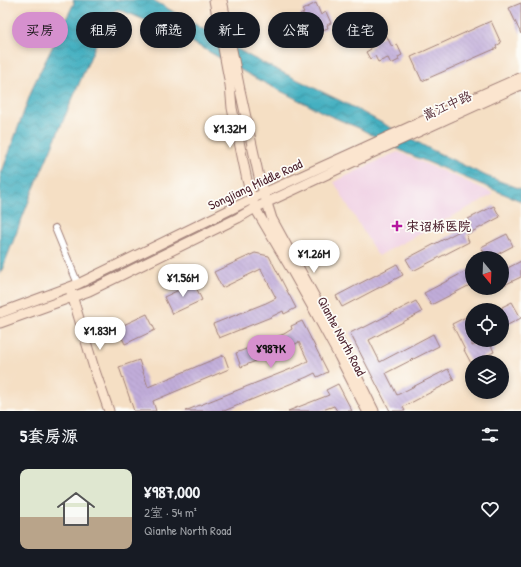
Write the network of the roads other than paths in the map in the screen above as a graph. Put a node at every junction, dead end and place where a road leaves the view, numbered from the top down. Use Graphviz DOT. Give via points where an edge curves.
graph roads {
  1 [pos="214,0"];
  2 [pos="222,0"];
  3 [pos="521,77"];
  4 [pos="521,85"];
  5 [pos="430,122"];
  6 [pos="380,145"];
  7 [pos="264,193"];
  8 [pos="253,199"];
  9 [pos="267,203"];
  10 [pos="255,208"];
  11 [pos="54,228"];
  12 [pos="74,286"];
  13 [pos="73,297"];
  14 [pos="6,314"];
  15 [pos="0,323"];
  16 [pos="109,411"];
  17 [pos="367,411"];
  18 [pos="374,411"];
  1 -- 8 [label="main road, Qianhe North Road" via="232,108"];
  2 -- 7 [label="main road, Qianhe North Road"];
  3 -- 5 [label="main road"];
  4 -- 5 [label="main road, 嵩江中路"];
  5 -- 6 [label="main road, 嵩江中路"];
  6 -- 7 [label="main road, Songjiang Middle Road"];
  6 -- 9 [label="main road, Songjiang Middle Road"];
  7 -- 8 [label="main road, Songjiang Middle Road"];
  7 -- 9 [label="main road, Qianhe North Road"];
  8 -- 10 [label="main road, Qianhe North Road"];
  8 -- 12 [label="main road, Songjiang Middle Road"];
  9 -- 10 [label="main road, Songjiang Middle Road"];
  9 -- 18 [label="main road, Qianhe North Road" via="272,218"];
  10 -- 13 [label="main road, Songjiang Middle Road" via="96,288"];
  10 -- 17 [label="main road, Qianhe North Road" via="328,336"];
  11 -- 12 [label="street"];
  12 -- 13 [label="main road"];
  12 -- 14 [label="main road, Songjiang Middle Road"];
  13 -- 14 [label="main road, Songjiang Middle Road"];
  13 -- 16 [label="main road"];
  14 -- 15 [label="main road, Songjiang Middle Road"];
}
